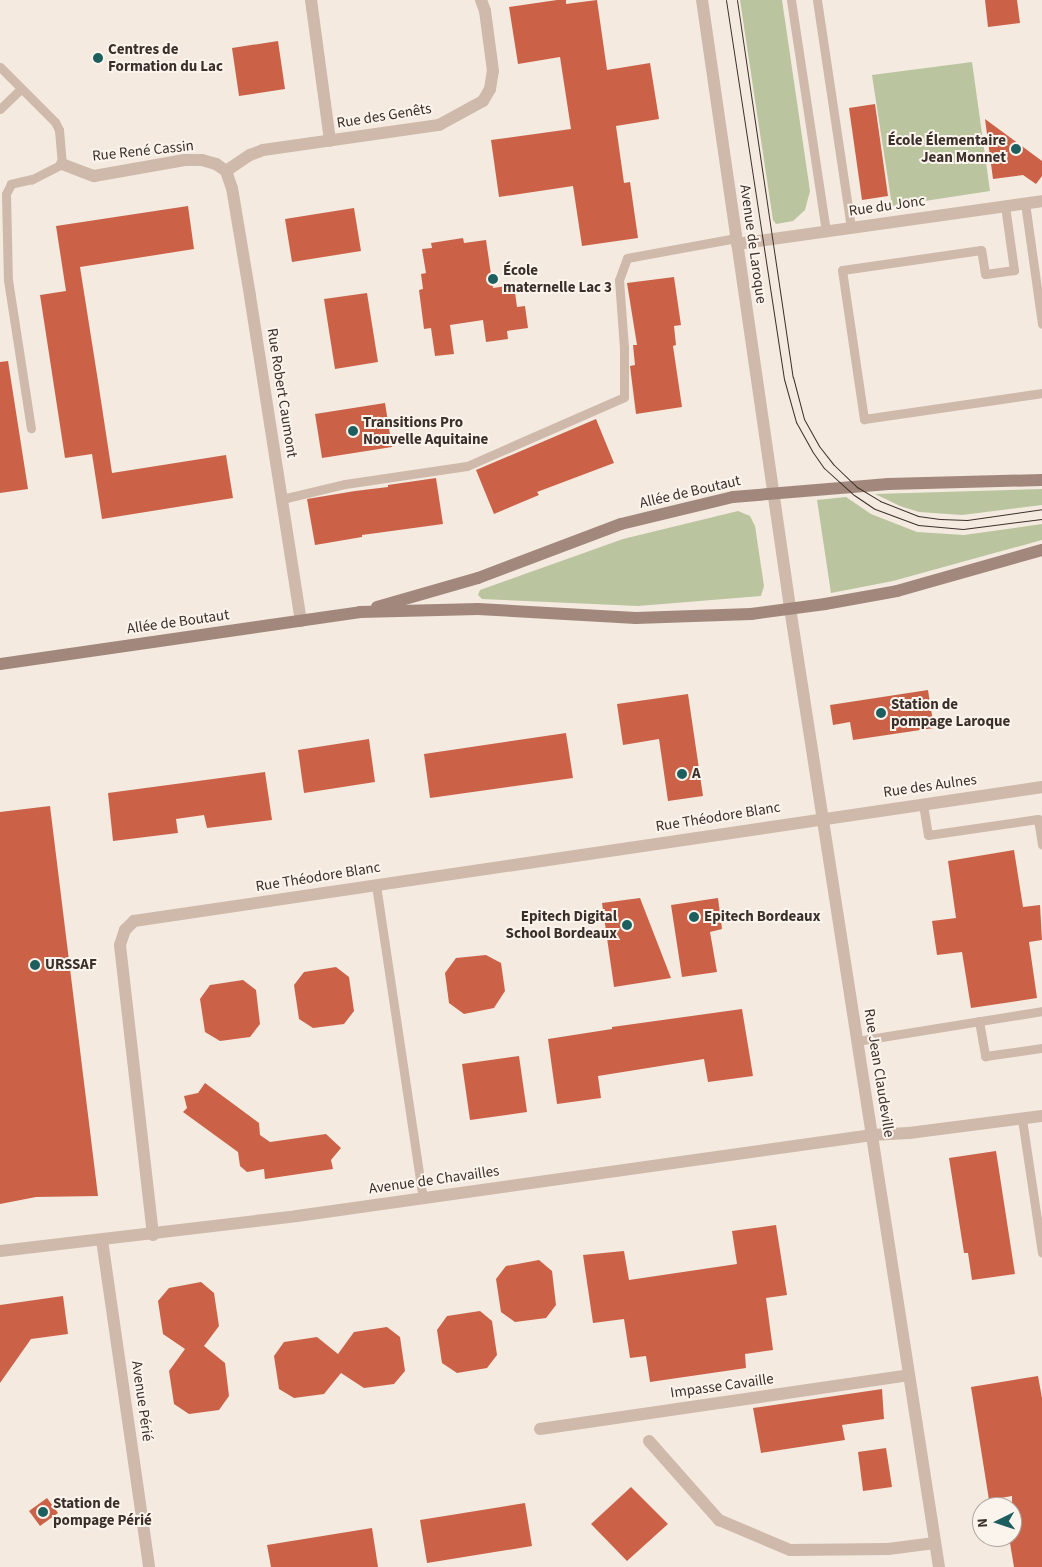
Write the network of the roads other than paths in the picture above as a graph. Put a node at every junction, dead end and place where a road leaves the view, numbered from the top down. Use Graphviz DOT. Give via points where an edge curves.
graph roads {
  1 [pos="312,0"];
  2 [pos="481,0"];
  3 [pos="702,0"];
  4 [pos="791,0"];
  5 [pos="817,0"];
  6 [pos="0,67"];
  7 [pos="21,88"];
  8 [pos="0,110"];
  9 [pos="330,141"];
  10 [pos="62,164"];
  11 [pos="226,171"];
  12 [pos="1042,201"];
  13 [pos="1025,203"];
  14 [pos="1004,206"];
  15 [pos="851,228"];
  16 [pos="826,232"];
  17 [pos="737,241"];
  18 [pos="1042,324"];
  19 [pos="1042,393"];
  20 [pos="31,428"];
  21 [pos="1042,480"];
  22 [pos="773,492"];
  23 [pos="282,499"];
  24 [pos="1042,550"];
  25 [pos="790,608"];
  26 [pos="360,612"];
  27 [pos="301,621"];
  28 [pos="0,664"];
  29 [pos="1042,786"];
  30 [pos="923,804"];
  31 [pos="823,818"];
  32 [pos="1042,845"];
  33 [pos="376,885"];
  34 [pos="1042,1011"];
  35 [pos="979,1021"];
  36 [pos="858,1041"];
  37 [pos="1042,1048"];
  38 [pos="1042,1116"];
  39 [pos="1022,1119"];
  40 [pos="872,1135"];
  41 [pos="423,1198"];
  42 [pos="153,1235"];
  43 [pos="102,1240"];
  44 [pos="0,1251"];
  45 [pos="1042,1253"];
  46 [pos="909,1374"];
  47 [pos="540,1430"];
  48 [pos="649,1441"];
  49 [pos="935,1543"];
  50 [pos="149,1567"];
  51 [pos="939,1567"];
  1 -- 9 [label="street, Rue des Genêts"];
  2 -- 9 [label="street, Rue des Genêts" via="493,71 490,89 483,101 445,123"];
  3 -- 17 [label="street, Avenue de Laroque"];
  4 -- 16 [label="lane"];
  5 -- 15 [label="lane"];
  6 -- 7 [label="lane"];
  7 -- 8 [label="lane"];
  7 -- 10 [label="lane" via="56,122"];
  9 -- 11 [label="street, Rue des Genêts" via="263,150"];
  10 -- 11 [label="street, Rue René Cassin" via="94,176 185,160 209,162"];
  10 -- 20 [label="lane" via="32,179 11,184 6,194 8,280"];
  11 -- 23 [label="street, Rue Robert Caumont" via="232,188"];
  12 -- 13 [label="street, Rue du Jonc"];
  13 -- 14 [label="street, Rue du Jonc"];
  13 -- 18 [label="lane"];
  14 -- 15 [label="street, Rue du Jonc"];
  14 -- 19 [label="lane" via="1014,270 986,274 981,250 842,270 864,419"];
  15 -- 16 [label="street, Rue du Jonc"];
  16 -- 17 [label="street, Rue du Jonc"];
  17 -- 22 [label="street, Avenue de Laroque"];
  17 -- 23 [label="lane" via="627,258 619,280 624,397 467,466 345,484"];
  21 -- 22 [label="main road, Allée de Boutaut" via="888,484"];
  22 -- 25 [label="street, Avenue de Laroque"];
  22 -- 26 [label="main road, Allée de Boutaut" via="733,497 621,524 478,578"];
  23 -- 27 [label="street, Rue Robert Caumont"];
  24 -- 25 [label="main road, Allée de Boutaut" via="897,591"];
  25 -- 26 [label="main road, Allée de Boutaut" via="743,614 636,618 478,609"];
  25 -- 31 [label="street, Rue Jean Claudeville"];
  26 -- 27 [label="main road, Allée de Boutaut"];
  27 -- 28 [label="main road, Allée de Boutaut"];
  29 -- 30 [label="street, Rue des Aulnes"];
  30 -- 31 [label="street, Rue des Aulnes"];
  30 -- 32 [label="lane" via="928,835 1038,819"];
  31 -- 33 [label="street, Rue Théodore Blanc"];
  31 -- 36 [label="street, Rue Jean Claudeville"];
  33 -- 41 [label="lane"];
  33 -- 42 [label="street, Rue Théodore Blanc" via="134,921 124,930 120,945"];
  34 -- 35 [label="lane"];
  35 -- 36 [label="lane"];
  35 -- 37 [label="lane" via="985,1056"];
  36 -- 40 [label="street, Rue Jean Claudeville"];
  38 -- 39 [label="street"];
  39 -- 40 [label="street"];
  39 -- 45 [label="lane"];
  40 -- 41 [label="street, Avenue de Chavailles"];
  40 -- 46 [label="street, Rue Jean Claudeville"];
  41 -- 42 [label="street, Avenue de Chavailles"];
  42 -- 43 [label="street, Avenue de Chavailles"];
  43 -- 44 [label="street, Avenue de Chavailles"];
  43 -- 50 [label="street, Avenue Périé"];
  46 -- 47 [label="street, Impasse Cavaille"];
  46 -- 49 [label="street, Rue Jean Claudeville"];
  48 -- 49 [label="street" via="720,1520 790,1550 888,1549"];
  49 -- 51 [label="street, Rue Jean Claudeville"];
}
